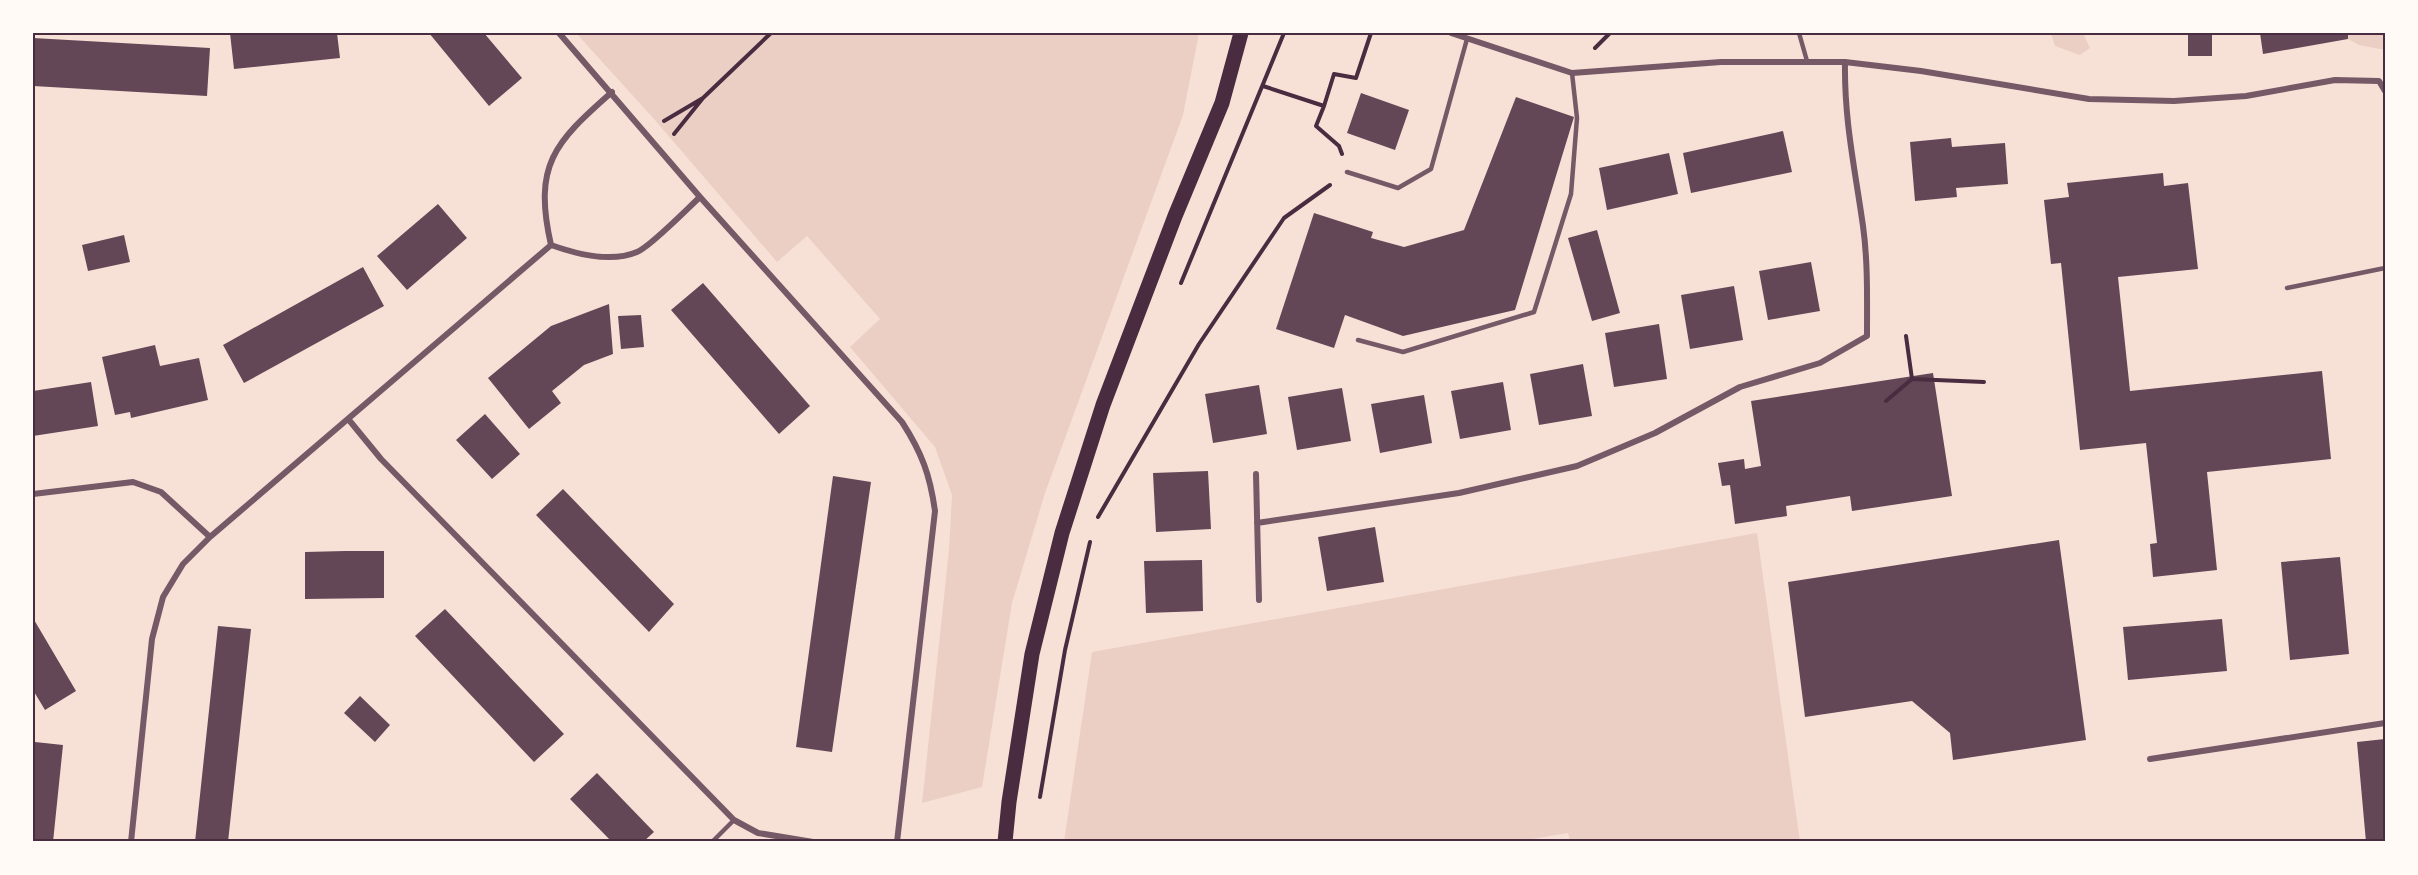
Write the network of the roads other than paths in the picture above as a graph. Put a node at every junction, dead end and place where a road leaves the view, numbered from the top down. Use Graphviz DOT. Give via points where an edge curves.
graph roads {
  1 [pos="559,33"];
  2 [pos="1241,33"];
  3 [pos="1451,33"];
  4 [pos="1799,33"];
  5 [pos="1467,39"];
  6 [pos="1807,61"];
  7 [pos="1845,62"];
  8 [pos="1572,73"];
  9 [pos="2385,91"];
  10 [pos="612,92"];
  11 [pos="1347,172"];
  12 [pos="700,197"];
  13 [pos="551,245"];
  14 [pos="2385,268"];
  15 [pos="2287,288"];
  16 [pos="1358,340"];
  17 [pos="349,420"];
  18 [pos="1256,474"];
  19 [pos="33,494"];
  20 [pos="1257,523"];
  21 [pos="210,537"];
  22 [pos="1259,600"];
  23 [pos="2385,723"];
  24 [pos="2150,759"];
  25 [pos="734,820"];
  26 [pos="131,842"];
  27 [pos="712,842"];
  28 [pos="813,842"];
  29 [pos="897,842"];
  30 [pos="1005,842"];
  1 -- 10 [label="street"];
  2 -- 30 [label="main road" via="1222,103 1103,405 1062,533 1032,654"];
  3 -- 5 [label="street"];
  4 -- 6 [label="lane"];
  5 -- 8 [label="street"];
  5 -- 11 [label="lane" via="1431,169 1398,188"];
  6 -- 7 [label="street"];
  6 -- 8 [label="street" via="1721,62"];
  7 -- 9 [label="street" via="2089,99 2174,101 2246,96 2335,80 2379,81"];
  7 -- 20 [label="street" via="1844,104 1864,239 1867,336 1820,363 1740,387 1655,433 1577,466 1459,493"];
  8 -- 16 [label="lane" via="1577,118 1571,194 1534,312 1403,352"];
  10 -- 12 [label="street"];
  10 -- 13 [label="street" via="555,150 545,178 544,216"];
  12 -- 13 [label="street" via="638,252 598,256 575,254"];
  12 -- 29 [label="street" via="902,422 920,450 931,482 935,511"];
  13 -- 17 [label="street"];
  14 -- 15 [label="lane"];
  17 -- 21 [label="street"];
  17 -- 25 [label="street" via="381,459"];
  18 -- 20 [label="street"];
  19 -- 21 [label="street" via="133,482 161,492"];
  20 -- 22 [label="street"];
  21 -- 26 [label="street" via="183,564 163,597 152,639"];
  23 -- 24 [label="street"];
  25 -- 27 [label="lane"];
  25 -- 28 [label="street" via="758,833"];
}
